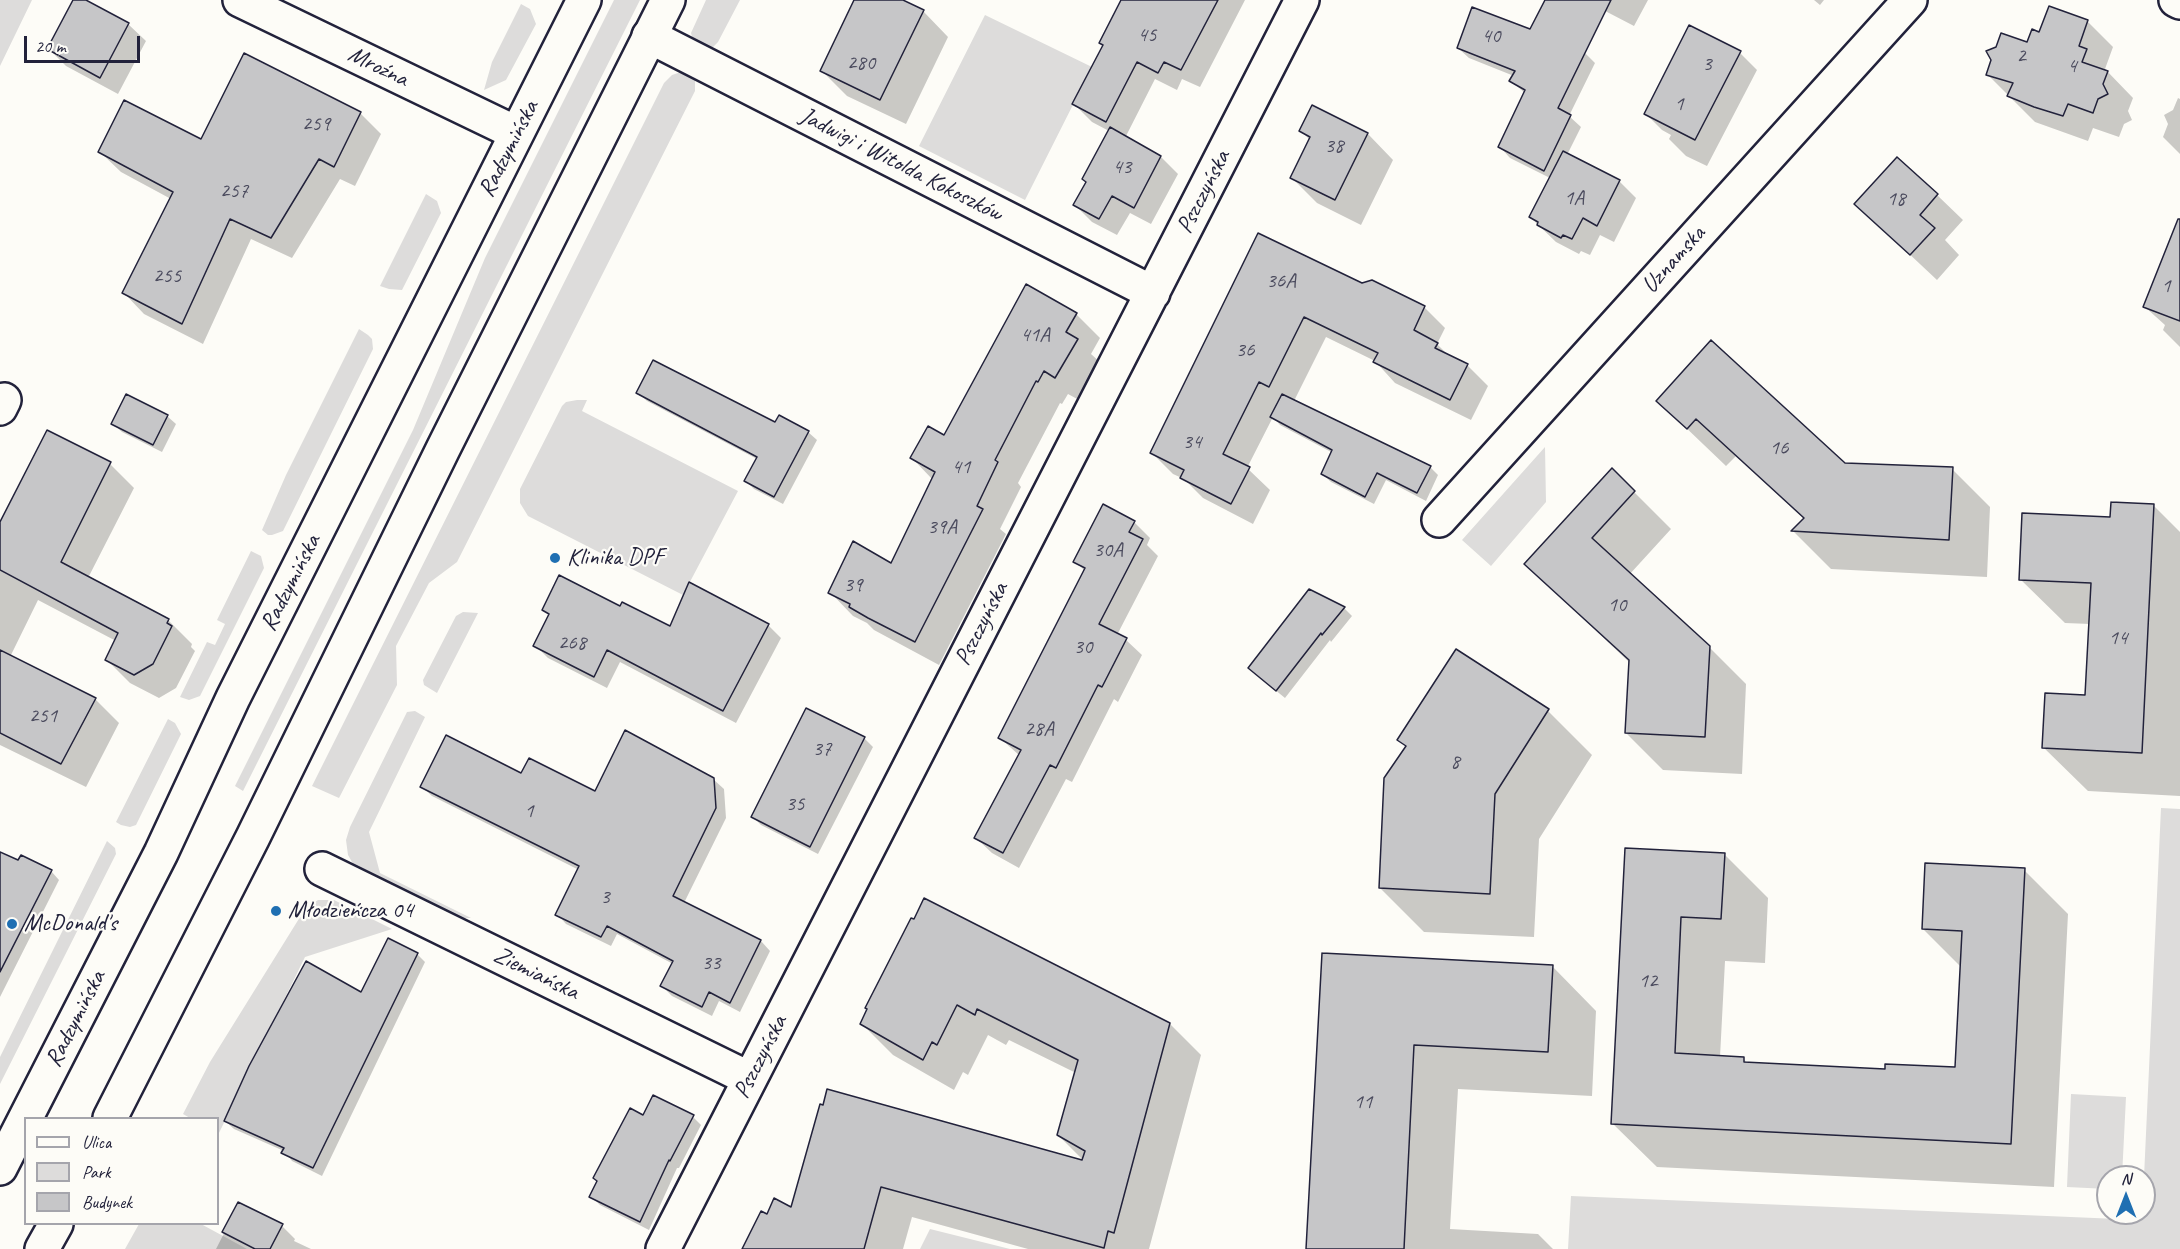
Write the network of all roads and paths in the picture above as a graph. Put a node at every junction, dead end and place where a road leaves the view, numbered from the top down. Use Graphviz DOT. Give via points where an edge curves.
graph roads {
  1 [pos="240,0"];
  2 [pos="584,0"];
  3 [pos="668,0"];
  4 [pos="1302,0"];
  5 [pos="1910,0"];
  6 [pos="650,36"];
  7 [pos="516,133"];
  8 [pos="1153,293"];
  9 [pos="1439,520"];
  10 [pos="322,869"];
  11 [pos="750,1079"];
  12 [pos="26,1117"];
  13 [pos="111,1117"];
  14 [pos="24,1121"];
  15 [pos="0,1168"];
  16 [pos="55,1225"];
  17 [pos="42,1249"];
  18 [pos="663,1249"];
  1 -- 7 [label="street, Mroźna"];
  2 -- 7 [label="street, Radzymińska"];
  3 -- 6 [label="street"];
  4 -- 8 [label="street, Pszczyńska"];
  5 -- 9 [label="street, Uznamska"];
  6 -- 8 [label="street, Jadwigi i Witolda Kokoszków"];
  6 -- 13 [label="street"];
  7 -- 12 [label="street, Radzymińska" via="233,698 156,863"];
  8 -- 11 [label="street, Pszczyńska"];
  10 -- 11 [label="street, Ziemiańska"];
  11 -- 18 [label="street, Pszczyńska"];
  14 -- 15 [label="street, Radzymińska"];
  16 -- 17 [label="street"];
}
